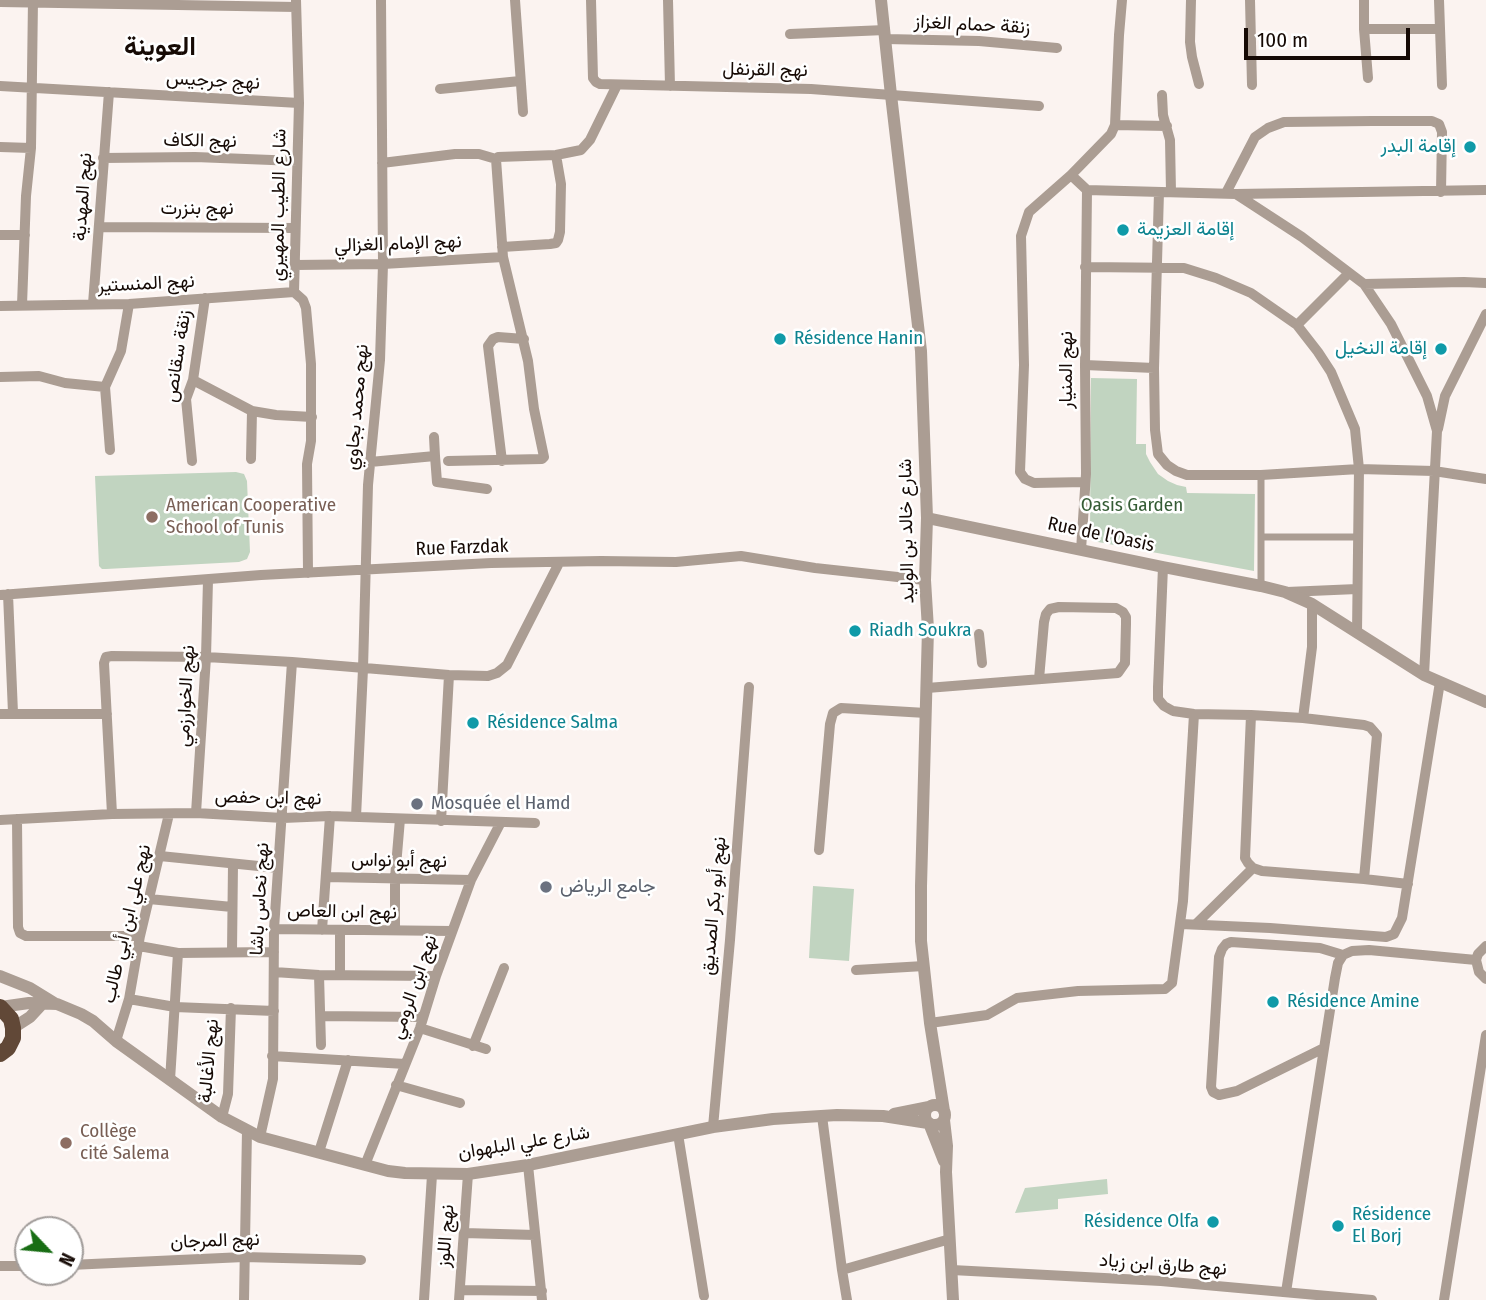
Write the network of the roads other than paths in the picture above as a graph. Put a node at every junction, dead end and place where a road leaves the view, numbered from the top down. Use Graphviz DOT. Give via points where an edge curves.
graph roads {
  1 [pos="381,0"];
  2 [pos="515,0"];
  3 [pos="591,0"];
  4 [pos="668,0"];
  5 [pos="881,0"];
  6 [pos="1122,0"];
  7 [pos="1191,0"];
  8 [pos="1250,0"];
  9 [pos="1364,0"];
  10 [pos="1439,0"];
  11 [pos="33,1"];
  12 [pos="0,2"];
  13 [pos="296,3"];
  14 [pos="1364,29"];
  15 [pos="1440,29"];
  16 [pos="790,34"];
  17 [pos="886,34"];
  18 [pos="1056,48"];
  19 [pos="1368,78"];
  20 [pos="520,81"];
  21 [pos="617,85"];
  22 [pos="1199,85"];
  23 [pos="1252,85"];
  24 [pos="1442,85"];
  25 [pos="0,86"];
  26 [pos="670,86"];
  27 [pos="33,88"];
  28 [pos="440,89"];
  29 [pos="109,92"];
  30 [pos="891,94"];
  31 [pos="1162,95"];
  32 [pos="299,103"];
  33 [pos="1039,106"];
  34 [pos="523,112"];
  35 [pos="1115,125"];
  36 [pos="1167,125"];
  37 [pos="0,147"];
  38 [pos="31,148"];
  39 [pos="555,155"];
  40 [pos="103,158"];
  41 [pos="496,159"];
  42 [pos="297,161"];
  43 [pos="382,163"];
  44 [pos="1071,175"];
  45 [pos="1087,190"];
  46 [pos="1486,190"];
  47 [pos="1159,192"];
  48 [pos="1171,192"];
  49 [pos="1441,192"];
  50 [pos="1231,194"];
  51 [pos="99,227"];
  52 [pos="295,228"];
  53 [pos="0,235"];
  54 [pos="24,235"];
  55 [pos="502,252"];
  56 [pos="383,264"];
  57 [pos="295,265"];
  58 [pos="1156,266"];
  59 [pos="1085,267"];
  60 [pos="1349,273"];
  61 [pos="1486,283"];
  62 [pos="1364,284"];
  63 [pos="294,292"];
  64 [pos="205,298"];
  65 [pos="93,304"];
  66 [pos="129,304"];
  67 [pos="22,305"];
  68 [pos="0,306"];
  69 [pos="1485,316"];
  70 [pos="1297,325"];
  71 [pos="523,339"];
  72 [pos="1085,365"];
  73 [pos="1154,368"];
  74 [pos="0,377"];
  75 [pos="193,380"];
  76 [pos="105,387"];
  77 [pos="252,411"];
  78 [pos="312,417"];
  79 [pos="1437,431"];
  80 [pos="434,437"];
  81 [pos="110,450"];
  82 [pos="435,456"];
  83 [pos="251,459"];
  84 [pos="192,461"];
  85 [pos="448,461"];
  86 [pos="502,461"];
  87 [pos="370,462"];
  88 [pos="1359,469"];
  89 [pos="1434,471"];
  90 [pos="1261,475"];
  91 [pos="1486,479"];
  92 [pos="1085,482"];
  93 [pos="487,489"];
  94 [pos="927,518"];
  95 [pos="1261,537"];
  96 [pos="1357,537"];
  97 [pos="1080,550"];
  98 [pos="559,563"];
  99 [pos="1163,567"];
  100 [pos="366,570"];
  101 [pos="308,573"];
  102 [pos="208,580"];
  103 [pos="925,580"];
  104 [pos="1261,586"];
  105 [pos="1357,589"];
  106 [pos="1285,592"];
  107 [pos="4,594"];
  108 [pos="1312,604"];
  109 [pos="1357,633"];
  110 [pos="979,634"];
  111 [pos="206,657"];
  112 [pos="292,662"];
  113 [pos="982,663"];
  114 [pos="363,669"];
  115 [pos="449,675"];
  116 [pos="1424,676"];
  117 [pos="1040,679"];
  118 [pos="1440,682"];
  119 [pos="749,687"];
  120 [pos="926,688"];
  121 [pos="1486,702"];
  122 [pos="13,713"];
  123 [pos="926,713"];
  124 [pos="0,714"];
  125 [pos="107,714"];
  126 [pos="1194,714"];
  127 [pos="1251,715"];
  128 [pos="1303,718"];
  129 [pos="196,813"];
  130 [pos="112,814"];
  131 [pos="169,814"];
  132 [pos="330,816"];
  133 [pos="356,817"];
  134 [pos="283,818"];
  135 [pos="17,819"];
  136 [pos="400,819"];
  137 [pos="0,820"];
  138 [pos="441,821"];
  139 [pos="501,822"];
  140 [pos="535,823"];
  141 [pos="819,850"];
  142 [pos="160,856"];
  143 [pos="233,864"];
  144 [pos="1253,868"];
  145 [pos="278,869"];
  146 [pos="326,877"];
  147 [pos="395,878"];
  148 [pos="1364,879"];
  149 [pos="471,880"];
  150 [pos="1408,884"];
  151 [pos="149,900"];
  152 [pos="232,907"];
  153 [pos="1181,924"];
  154 [pos="1196,924"];
  155 [pos="274,929"];
  156 [pos="322,930"];
  157 [pos="341,930"];
  158 [pos="395,930"];
  159 [pos="452,931"];
  160 [pos="140,941"];
  161 [pos="1486,946"];
  162 [pos="232,951"];
  163 [pos="274,952"];
  164 [pos="178,953"];
  165 [pos="1343,955"];
  166 [pos="1476,960"];
  167 [pos="924,966"];
  168 [pos="504,968"];
  169 [pos="856,970"];
  170 [pos="274,972"];
  171 [pos="319,975"];
  172 [pos="340,975"];
  173 [pos="0,976"];
  174 [pos="436,976"];
  175 [pos="1486,979"];
  176 [pos="129,999"];
  177 [pos="43,1003"];
  178 [pos="57,1004"];
  179 [pos="0,1007"];
  180 [pos="175,1007"];
  181 [pos="231,1008"];
  182 [pos="274,1011"];
  183 [pos="321,1016"];
  184 [pos="423,1017"];
  185 [pos="930,1023"];
  186 [pos="13,1028"];
  187 [pos="420,1028"];
  188 [pos="1486,1035"];
  189 [pos="116,1041"];
  190 [pos="321,1045"];
  191 [pos="473,1046"];
  192 [pos="1324,1048"];
  193 [pos="486,1049"];
  194 [pos="0,1054"];
  195 [pos="272,1056"];
  196 [pos="348,1060"];
  197 [pos="935,1062"];
  198 [pos="405,1065"];
  199 [pos="170,1080"];
  200 [pos="396,1085"];
  201 [pos="460,1103"];
  202 [pos="930,1107"];
  203 [pos="944,1115"];
  204 [pos="822,1116"];
  205 [pos="883,1116"];
  206 [pos="222,1117"];
  207 [pos="929,1123"];
  208 [pos="713,1127"];
  209 [pos="247,1130"];
  210 [pos="678,1134"];
  211 [pos="260,1136"];
  212 [pos="319,1152"];
  213 [pos="365,1165"];
  214 [pos="528,1165"];
  215 [pos="946,1172"];
  216 [pos="468,1174"];
  217 [pos="432,1175"];
  218 [pos="464,1233"];
  219 [pos="536,1235"];
  220 [pos="950,1239"];
  221 [pos="244,1257"];
  222 [pos="361,1260"];
  223 [pos="84,1264"];
  224 [pos="842,1270"];
  225 [pos="952,1270"];
  226 [pos="1286,1292"];
  227 [pos="459,1295"];
  228 [pos="542,1296"];
  229 [pos="704,1296"];
  230 [pos="244,1300"];
  231 [pos="424,1300"];
  232 [pos="847,1300"];
  233 [pos="953,1300"];
  234 [pos="1372,1300"];
  235 [pos="1444,1300"];
  1 -- 43 [label="street, نهج محمد بجاوي"];
  2 -- 20 [label="street"];
  3 -- 21 [label="street" via="593,78 600,84"];
  4 -- 26 [label="street"];
  5 -- 17 [label="street, شارع خالد بن الوليد"];
  6 -- 35 [label="street"];
  7 -- 22 [label="street" via="1190,42"];
  8 -- 23 [label="street"];
  9 -- 14 [label="street"];
  10 -- 15 [label="street"];
  11 -- 12 [label="street"];
  11 -- 13 [label="street"];
  11 -- 27 [label="street"];
  13 -- 32 [label="street, شارع الطيب المهيري"];
  14 -- 15 [label="street"];
  14 -- 19 [label="street"];
  15 -- 24 [label="street"];
  16 -- 17 [label="street, زنقة حمام الغزاز"];
  17 -- 18 [label="street, زنقة حمام الغزاز"];
  17 -- 30 [label="street, شارع خالد بن الوليد"];
  20 -- 28 [label="street"];
  20 -- 34 [label="street"];
  21 -- 26 [label="street, نهج القرنفل"];
  21 -- 39 [label="street" via="586,145"];
  25 -- 27 [label="street, نهج جرجيس"];
  26 -- 30 [label="street, نهج القرنفل"];
  27 -- 29 [label="street, نهج جرجيس"];
  27 -- 38 [label="street"];
  29 -- 32 [label="street, نهج جرجيس"];
  29 -- 40 [label="street, نهج المهدية"];
  30 -- 33 [label="street, نهج القرنفل"];
  30 -- 94 [label="street, شارع خالد بن الوليد" via="921,351"];
  31 -- 36 [label="street"];
  32 -- 42 [label="street, شارع الطيب المهيري"];
  35 -- 36 [label="street"];
  35 -- 44 [label="street"];
  36 -- 48 [label="street"];
  37 -- 38 [label="street"];
  38 -- 54 [label="street"];
  39 -- 41 [label="street"];
  39 -- 55 [label="street, نهج الإمام الغزالي" via="561,184 558,240"];
  40 -- 42 [label="street, نهج الكاف"];
  40 -- 51 [label="street, نهج المهدية"];
  41 -- 43 [label="street" via="455,154"];
  41 -- 55 [label="street"];
  42 -- 52 [label="street, شارع الطيب المهيري"];
  43 -- 56 [label="street, نهج محمد بجاوي"];
  44 -- 45 [label="street"];
  44 -- 92 [label="street" via="1029,212 1021,236 1024,365 1020,472 1034,483"];
  45 -- 47 [label="street"];
  45 -- 59 [label="street, نهج المنيار"];
  46 -- 49 [label="street"];
  47 -- 48 [label="street"];
  47 -- 58 [label="street"];
  48 -- 50 [label="street"];
  49 -- 50 [label="street"];
  49 -- 50 [label="street" via="1439,124 1372,121 1284,122 1268,128 1255,137"];
  50 -- 60 [label="street" via="1303,237"];
  51 -- 52 [label="street, نهج بنزرت"];
  51 -- 65 [label="street, نهج المهدية"];
  52 -- 57 [label="street, شارع الطيب المهيري"];
  53 -- 54 [label="street"];
  54 -- 67 [label="street"];
  55 -- 56 [label="street, نهج الإمام الغزالي"];
  55 -- 71 [label="street"];
  56 -- 57 [label="street, نهج الإمام الغزالي"];
  56 -- 87 [label="street, نهج محمد بجاوي"];
  57 -- 63 [label="street, شارع الطيب المهيري"];
  58 -- 59 [label="street"];
  58 -- 70 [label="street" via="1184,268 1216,278 1251,293"];
  58 -- 73 [label="street"];
  59 -- 72 [label="street, نهج المنيار"];
  60 -- 62 [label="street"];
  60 -- 70 [label="street"];
  61 -- 62 [label="street"];
  62 -- 79 [label="street" via="1411,362"];
  63 -- 64 [label="street, نهج المنستير"];
  63 -- 78 [label="street, شارع الطيب المهيري" via="306,308"];
  64 -- 66 [label="street, نهج المنستير"];
  64 -- 75 [label="street, زنقة سقانص"];
  65 -- 66 [label="street, نهج المنستير"];
  65 -- 67 [label="street, نهج المنستير"];
  66 -- 76 [label="street" via="121,351"];
  67 -- 68 [label="street, نهج المنستير"];
  69 -- 79 [label="street" via="1445,396"];
  70 -- 88 [label="street" via="1336,382 1355,429"];
  71 -- 86 [label="street" via="498,337 488,346"];
  71 -- 86 [label="street" via="544,457"];
  72 -- 73 [label="street"];
  72 -- 92 [label="street, نهج المنيار"];
  73 -- 90 [label="street" via="1155,440 1167,465 1187,475"];
  74 -- 76 [label="street" via="39,376"];
  75 -- 77 [label="street"];
  75 -- 84 [label="street, زنقة سقانص" via="186,399"];
  76 -- 81 [label="street"];
  77 -- 78 [label="street"];
  77 -- 83 [label="street"];
  78 -- 101 [label="street, شارع الطيب المهيري" via="307,464"];
  79 -- 89 [label="street"];
  80 -- 82 [label="street"];
  82 -- 87 [label="street"];
  82 -- 93 [label="street" via="437,482"];
  85 -- 86 [label="street"];
  87 -- 100 [label="street, نهج محمد بجاوي"];
  88 -- 89 [label="street"];
  88 -- 90 [label="street"];
  88 -- 96 [label="street"];
  89 -- 91 [label="street"];
  89 -- 116 [label="street"];
  90 -- 95 [label="street"];
  92 -- 97 [label="street, نهج المنيار"];
  94 -- 97 [label="street, Rue de l'Oasis"];
  94 -- 103 [label="street, شارع خالد بن الوليد"];
  95 -- 96 [label="street"];
  95 -- 104 [label="street"];
  96 -- 105 [label="street"];
  97 -- 99 [label="street, Rue de l'Oasis"];
  98 -- 100 [label="street, Rue Farzdak"];
  98 -- 103 [label="street, Rue Farzdak" via="741,556"];
  98 -- 115 [label="street" via="507,665 488,676"];
  99 -- 104 [label="street, Rue de l'Oasis"];
  99 -- 126 [label="street" via="1158,699 1173,710"];
  100 -- 101 [label="street, Rue Farzdak"];
  100 -- 114 [label="street, نهج محمد بجاوي"];
  101 -- 102 [label="street, Rue Farzdak"];
  102 -- 107 [label="street, Rue Farzdak"];
  102 -- 111 [label="street, نهج الخوارزمي"];
  103 -- 120 [label="street, شارع خالد بن الوليد"];
  104 -- 106 [label="street, Rue de l'Oasis"];
  105 -- 106 [label="street"];
  105 -- 109 [label="street"];
  106 -- 108 [label="street, Rue de l'Oasis"];
  107 -- 122 [label="street"];
  108 -- 109 [label="street, Rue de l'Oasis"];
  108 -- 128 [label="street"];
  109 -- 116 [label="street, Rue de l'Oasis"];
  110 -- 113 [label="street"];
  111 -- 112 [label="street"];
  111 -- 125 [label="street" via="106,657"];
  111 -- 129 [label="street, نهج الخوارزمي"];
  112 -- 114 [label="street"];
  112 -- 134 [label="street, نهج نحاس باشا"];
  114 -- 115 [label="street"];
  114 -- 133 [label="street, نهج محمد بجاوي"];
  115 -- 138 [label="street"];
  116 -- 118 [label="street, Rue de l'Oasis"];
  117 -- 117 [label="street" via="1118,673 1125,663 1123,612 1116,608 1050,609 1044,622"];
  117 -- 120 [label="street"];
  118 -- 121 [label="street, Rue de l'Oasis"];
  118 -- 150 [label="street"];
  119 -- 208 [label="street, نهج أبو بكر الصديق"];
  120 -- 123 [label="street, شارع خالد بن الوليد"];
  122 -- 124 [label="street"];
  122 -- 125 [label="street"];
  123 -- 141 [label="street" via="841,708 833,713"];
  123 -- 167 [label="street, شارع خالد بن الوليد" via="921,886"];
  125 -- 130 [label="street"];
  126 -- 127 [label="street"];
  126 -- 153 [label="street"];
  127 -- 128 [label="street"];
  127 -- 144 [label="street" via="1245,858"];
  128 -- 148 [label="street" via="1370,727 1377,735"];
  129 -- 131 [label="street, نهج ابن حفص"];
  129 -- 134 [label="street, نهج ابن حفص"];
  130 -- 131 [label="street, نهج ابن حفص"];
  130 -- 135 [label="street, نهج ابن حفص"];
  131 -- 142 [label="street, نهج علي ابن أبي طالب"];
  132 -- 133 [label="street, نهج ابن حفص"];
  132 -- 134 [label="street, نهج ابن حفص"];
  132 -- 146 [label="street"];
  133 -- 136 [label="street, نهج ابن حفص"];
  134 -- 145 [label="street, نهج نحاس باشا"];
  135 -- 137 [label="street, نهج ابن حفص"];
  135 -- 160 [label="street" via="20,933"];
  136 -- 138 [label="street, نهج ابن حفص"];
  136 -- 147 [label="street"];
  138 -- 139 [label="street, نهج ابن حفص"];
  139 -- 140 [label="street, نهج ابن حفص"];
  139 -- 149 [label="street, نهج ابن الرومي"];
  142 -- 143 [label="street"];
  142 -- 151 [label="street, نهج علي ابن أبي طالب"];
  143 -- 145 [label="street"];
  143 -- 152 [label="street"];
  144 -- 148 [label="street"];
  144 -- 154 [label="street"];
  145 -- 155 [label="street, نهج نحاس باشا"];
  146 -- 147 [label="street, نهج أبو نواس"];
  146 -- 156 [label="street"];
  147 -- 149 [label="street, نهج أبو نواس"];
  147 -- 158 [label="street"];
  148 -- 150 [label="street"];
  149 -- 159 [label="street, نهج ابن الرومي"];
  150 -- 154 [label="street" via="1399,926 1387,937"];
  151 -- 152 [label="street"];
  151 -- 160 [label="street, نهج علي ابن أبي طالب"];
  152 -- 162 [label="street"];
  153 -- 154 [label="street"];
  153 -- 185 [label="street" via="1172,983 1165,989 1017,998 988,1015"];
  155 -- 156 [label="street, نهج ابن العاص"];
  155 -- 163 [label="street, نهج نحاس باشا"];
  156 -- 157 [label="street, نهج ابن العاص"];
  157 -- 158 [label="street, نهج ابن العاص"];
  157 -- 172 [label="street"];
  158 -- 159 [label="street, نهج ابن العاص"];
  159 -- 174 [label="street, نهج ابن الرومي"];
  160 -- 164 [label="street"];
  160 -- 176 [label="street, نهج علي ابن أبي طالب"];
  161 -- 166 [label="street"];
  162 -- 163 [label="street"];
  162 -- 164 [label="street"];
  163 -- 170 [label="street, نهج نحاس باشا"];
  164 -- 180 [label="street"];
  165 -- 166 [label="street" via="1369,950"];
  165 -- 192 [label="street"];
  165 -- 192 [label="street" via="1320,948 1231,942 1219,957 1213,1092 1237,1091"];
  166 -- 175 [label="street"];
  167 -- 169 [label="street"];
  167 -- 185 [label="street, شارع خالد بن الوليد"];
  168 -- 191 [label="street"];
  170 -- 171 [label="street"];
  170 -- 182 [label="street, نهج نحاس باشا"];
  171 -- 172 [label="street"];
  171 -- 183 [label="street"];
  172 -- 174 [label="street"];
  173 -- 178 [label="street"];
  174 -- 184 [label="street, نهج ابن الرومي"];
  176 -- 180 [label="street"];
  176 -- 189 [label="street, نهج علي ابن أبي طالب"];
  177 -- 178 [label="street, شارع علي البلهوان"];
  177 -- 179 [label="street, شارع علي البلهوان"];
  177 -- 186 [label="street"];
  178 -- 189 [label="street, شارع علي البلهوان" via="93,1021"];
  179 -- 186 [label="highway"];
  180 -- 181 [label="street"];
  180 -- 199 [label="street"];
  181 -- 182 [label="street"];
  181 -- 206 [label="street, نهج الأغالبة" via="228,1094"];
  182 -- 195 [label="street, نهج نحاس باشا"];
  183 -- 184 [label="street"];
  183 -- 190 [label="street"];
  184 -- 187 [label="street, نهج ابن الرومي"];
  185 -- 197 [label="street, شارع خالد بن الوليد"];
  186 -- 194 [label="highway" via="8,1048"];
  187 -- 191 [label="street"];
  187 -- 198 [label="street, نهج ابن الرومي"];
  188 -- 235 [label="street"];
  189 -- 199 [label="street, شارع علي البلهوان"];
  191 -- 193 [label="street"];
  192 -- 226 [label="street"];
  195 -- 196 [label="street"];
  195 -- 211 [label="street, نهج نحاس باشا" via="273,1079"];
  196 -- 198 [label="street"];
  196 -- 212 [label="street"];
  197 -- 202 [label="street, شارع خالد بن الوليد"];
  197 -- 203 [label="street, شارع خالد بن الوليد"];
  198 -- 200 [label="street, نهج ابن الرومي"];
  199 -- 206 [label="street, شارع علي البلهوان"];
  200 -- 201 [label="street"];
  200 -- 213 [label="street, نهج ابن الرومي"];
  202 -- 203 [label="street" via="938,1105"];
  202 -- 205 [label="street"];
  202 -- 207 [label="street" via="925,1116"];
  203 -- 207 [label="street" via="937,1125"];
  203 -- 215 [label="street, شارع خالد بن الوليد"];
  204 -- 205 [label="street, شارع علي البلهوان"];
  204 -- 208 [label="street, شارع علي البلهوان"];
  204 -- 224 [label="street"];
  205 -- 207 [label="street, شارع علي البلهوان"];
  206 -- 209 [label="street, شارع علي البلهوان"];
  207 -- 215 [label="street, شارع خالد بن الوليد"];
  208 -- 210 [label="street, شارع علي البلهوان"];
  209 -- 211 [label="street, شارع علي البلهوان"];
  209 -- 221 [label="street"];
  210 -- 214 [label="street, شارع علي البلهوان"];
  210 -- 229 [label="street"];
  211 -- 212 [label="street, شارع علي البلهوان"];
  212 -- 213 [label="street, شارع علي البلهوان"];
  213 -- 217 [label="street, شارع علي البلهوان"];
  214 -- 216 [label="street, شارع علي البلهوان"];
  214 -- 219 [label="street"];
  215 -- 220 [label="street, شارع خالد بن الوليد"];
  216 -- 217 [label="street, شارع علي البلهوان"];
  216 -- 218 [label="street, نهج اللوز"];
  217 -- 231 [label="street"];
  218 -- 219 [label="street"];
  218 -- 227 [label="street, نهج اللوز"];
  219 -- 228 [label="street"];
  220 -- 224 [label="street"];
  220 -- 225 [label="street, شارع خالد بن الوليد"];
  221 -- 222 [label="street, نهج المرجان"];
  221 -- 223 [label="street, نهج المرجان"];
  221 -- 230 [label="street"];
  224 -- 232 [label="street"];
  225 -- 226 [label="street, نهج طارق ابن زياد"];
  225 -- 233 [label="street, شارع خالد بن الوليد"];
  226 -- 234 [label="street, نهج طارق ابن زياد"];
  227 -- 228 [label="street"];
}
